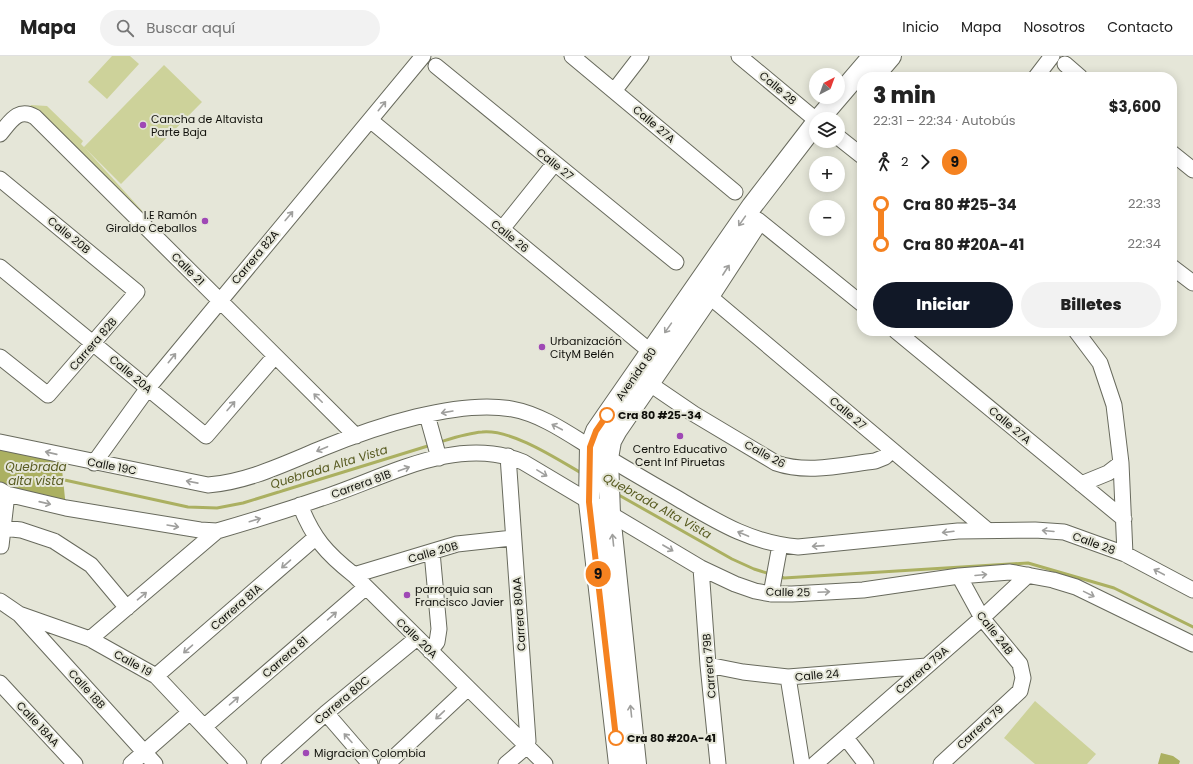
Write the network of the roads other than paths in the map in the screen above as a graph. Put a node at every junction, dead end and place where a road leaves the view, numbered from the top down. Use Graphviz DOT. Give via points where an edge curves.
graph roads {
  1 [pos="423,56"];
  2 [pos="572,56"];
  3 [pos="641,56"];
  4 [pos="740,56"];
  5 [pos="873,56"];
  6 [pos="891,56"];
  7 [pos="1052,56"];
  8 [pos="1065,64"];
  9 [pos="436,66"];
  10 [pos="859,72"];
  11 [pos="877,72"];
  12 [pos="1040,72"];
  13 [pos="1074,72"];
  14 [pos="857,75"];
  15 [pos="614,91"];
  16 [pos="857,96"];
  17 [pos="825,112"];
  18 [pos="843,112"];
  19 [pos="809,114"];
  20 [pos="370,120"];
  21 [pos="809,132"];
  22 [pos="0,134"];
  23 [pos="845,143"];
  24 [pos="812,148"];
  25 [pos="857,152"];
  26 [pos="1177,157"];
  27 [pos="554,164"];
  28 [pos="1193,170"];
  29 [pos="0,179"];
  30 [pos="735,192"];
  31 [pos="758,220"];
  32 [pos="502,229"];
  33 [pos="676,262"];
  34 [pos="0,267"];
  35 [pos="1177,271"];
  36 [pos="1193,283"];
  37 [pos="137,292"];
  38 [pos="709,296"];
  39 [pos="219,300"];
  40 [pos="857,300"];
  41 [pos="902,336"];
  42 [pos="1080,336"];
  43 [pos="94,343"];
  44 [pos="651,352"];
  45 [pos="0,356"];
  46 [pos="275,356"];
  47 [pos="650,384"];
  48 [pos="148,388"];
  49 [pos="424,418"];
  50 [pos="0,430"];
  51 [pos="356,436"];
  52 [pos="0,442"];
  53 [pos="18,445"];
  54 [pos="892,450"];
  55 [pos="435,456"];
  56 [pos="508,456"];
  57 [pos="599,460"];
  58 [pos="94,463"];
  59 [pos="1121,463"];
  60 [pos="1082,484"];
  61 [pos="4,492"];
  62 [pos="589,497"];
  63 [pos="300,505"];
  64 [pos="610,509"];
  65 [pos="1124,519"];
  66 [pos="3,528"];
  67 [pos="986,529"];
  68 [pos="218,531"];
  69 [pos="315,538"];
  70 [pos="513,538"];
  71 [pos="780,545"];
  72 [pos="1,546"];
  73 [pos="432,552"];
  74 [pos="1125,554"];
  75 [pos="701,568"];
  76 [pos="1028,574"];
  77 [pos="354,575"];
  78 [pos="958,576"];
  79 [pos="366,587"];
  80 [pos="773,587"];
  81 [pos="1193,590"];
  82 [pos="127,608"];
  83 [pos="7,610"];
  84 [pos="982,618"];
  85 [pos="417,638"];
  86 [pos="90,639"];
  87 [pos="1193,644"];
  88 [pos="430,651"];
  89 [pos="708,665"];
  90 [pos="927,666"];
  91 [pos="156,676"];
  92 [pos="788,677"];
  93 [pos="0,683"];
  94 [pos="468,688"];
  95 [pos="1020,690"];
  96 [pos="190,712"];
  97 [pos="326,713"];
  98 [pos="204,727"];
  99 [pos="846,738"];
  100 [pos="527,746"];
  101 [pos="144,752"];
  102 [pos="75,764"];
  103 [pos="131,764"];
  104 [pos="155,764"];
  105 [pos="239,764"];
  106 [pos="269,764"];
  107 [pos="370,764"];
  108 [pos="387,764"];
  109 [pos="506,764"];
  110 [pos="545,764"];
  111 [pos="619,764"];
  112 [pos="636,764"];
  113 [pos="718,764"];
  114 [pos="802,764"];
  115 [pos="815,764"];
  116 [pos="866,764"];
  117 [pos="940,764"];
  20 -- 1 [label="street, Carrera 82A, one-way"];
  2 -- 15 [label="street, Calle 27A"];
  3 -- 15 [label="street"];
  4 -- 19 [label="street, Calle 28"];
  5 -- 10 [label="main road"];
  6 -- 11 [label="main road"];
  7 -- 12 [label="street"];
  8 -- 13 [label="street"];
  9 -- 27 [label="street, Calle 27"];
  14 -- 17 [label="main road"];
  15 -- 30 [label="street, Calle 27A"];
  16 -- 18 [label="main road"];
  20 -- 32 [label="street, Calle 26"];
  39 -- 20 [label="street, Carrera 82A, one-way"];
  21 -- 44 [label="main road, Avenida 80, one-way" via="752,206"];
  22 -- 39 [label="street, Calle 21" via="16,115 30,114"];
  23 -- 25 [label="street"];
  24 -- 31 [label="main road, Avenida 80"];
  26 -- 28 [label="street"];
  27 -- 32 [label="street"];
  27 -- 33 [label="street, Calle 27"];
  29 -- 37 [label="street, Calle 20B"];
  38 -- 31 [label="main road, Avenida 80, one-way"];
  31 -- 40 [label="street"];
  32 -- 44 [label="street, Calle 26"];
  34 -- 43 [label="street, Calle 20A"];
  35 -- 36 [label="street"];
  37 -- 43 [label="street, Carrera 82B"];
  38 -- 47 [label="main road, Avenida 80"];
  38 -- 54 [label="street, Calle 27"];
  39 -- 46 [label="street, Calle 21"];
  48 -- 39 [label="street, Carrera 82A, one-way"];
  41 -- 60 [label="street, Calle 27A"];
  42 -- 59 [label="street" via="1100,363 1111,391 1118,425"];
  43 -- 45 [label="street, Carrera 82B" via="48,395"];
  43 -- 48 [label="street, Calle 20A"];
  44 -- 57 [label="main road, Avenida 80" via="596,431"];
  48 -- 46 [label="street, Calle 20A, one-way" via="206,436"];
  51 -- 46 [label="street, Calle 21, one-way"];
  47 -- 54 [label="street, Calle 26" via="694,414 788,467 802,469 875,461 885,457"];
  47 -- 57 [label="main road, Avenida 80"];
  48 -- 58 [label="street, Carrera 82A"];
  49 -- 51 [label="street"];
  49 -- 55 [label="street"];
  57 -- 49 [label="street, one-way" via="564,431 526,412 485,406"];
  50 -- 53 [label="street, Calle 19C"];
  51 -- 58 [label="street, Calle 19C, one-way" via="283,465 230,482 208,485"];
  52 -- 53 [label="street"];
  58 -- 53 [label="street, Calle 19C, one-way"];
  54 -- 67 [label="street, Calle 27"];
  55 -- 56 [label="street, Carrera 81B" via="469,452"];
  63 -- 55 [label="street, Carrera 81B, one-way"];
  56 -- 62 [label="street, Calle 25, one-way"];
  56 -- 70 [label="street, Carrera 80AA"];
  57 -- 62 [label="main road, Avenida 80"];
  57 -- 64 [label="main road, Avenida 80"];
  71 -- 57 [label="street, one-way" via="758,540 724,526"];
  59 -- 60 [label="street" via="1108,473"];
  59 -- 65 [label="street"];
  60 -- 65 [label="street, Calle 27A"];
  61 -- 66 [label="street"];
  61 -- 68 [label="street, one-way" via="66,508"];
  62 -- 64 [label="street, Calle 25"];
  62 -- 111 [label="main road, Avenida 80"];
  68 -- 63 [label="street, Carrera 81B, one-way"];
  63 -- 69 [label="street, Calle 20A"];
  64 -- 75 [label="street, Calle 25, one-way"];
  112 -- 64 [label="main road, Avenida 80, one-way"];
  65 -- 74 [label="street"];
  66 -- 72 [label="street"];
  66 -- 82 [label="street" via="21,530 54,541 91,565"];
  67 -- 71 [label="street, one-way" via="826,545"];
  74 -- 67 [label="street, Calle 28, one-way" via="1064,532"];
  82 -- 68 [label="street, one-way"];
  69 -- 77 [label="street, Calle 20A" via="332,558"];
  69 -- 91 [label="street, Carrera 81A, one-way"];
  70 -- 73 [label="street, Calle 20B" via="457,544"];
  70 -- 100 [label="street, Carrera 80AA"];
  71 -- 80 [label="street"];
  73 -- 77 [label="street, Calle 20B"];
  73 -- 88 [label="street" via="439,629 437,642"];
  81 -- 74 [label="street, Calle 28, one-way"];
  75 -- 80 [label="street, Calle 25" via="735,584"];
  75 -- 89 [label="street, Carrera 79B"];
  78 -- 76 [label="street, Calle 25, one-way" via="1010,572"];
  76 -- 84 [label="street, Carrera 79A"];
  76 -- 87 [label="street, Calle 25, one-way" via="1076,587"];
  77 -- 79 [label="street, Calle 20A"];
  80 -- 78 [label="street, Calle 25, one-way" via="863,590"];
  78 -- 84 [label="street, Calle 24B"];
  79 -- 85 [label="street, Calle 20A"];
  98 -- 79 [label="street, Carrera 81, one-way"];
  82 -- 86 [label="street"];
  83 -- 86 [label="street, Calle 19"];
  83 -- 101 [label="street, Calle 18B"];
  84 -- 90 [label="street, Carrera 79A"];
  84 -- 95 [label="street, Calle 24B" via="1020,664 1023,678"];
  85 -- 88 [label="street, Calle 20A"];
  85 -- 97 [label="street, Carrera 80C"];
  86 -- 91 [label="street, Calle 19"];
  88 -- 94 [label="street, Calle 20A"];
  89 -- 92 [label="street, Calle 24"];
  89 -- 113 [label="street, Carrera 79B"];
  90 -- 92 [label="street, Calle 24"];
  90 -- 99 [label="street, Carrera 79A"];
  91 -- 96 [label="street, Calle 19"];
  92 -- 114 [label="street"];
  93 -- 102 [label="street, Calle 18AA"];
  94 -- 100 [label="street, Calle 20A"];
  94 -- 108 [label="street, one-way"];
  95 -- 117 [label="street, Carrera 79"];
  96 -- 98 [label="street, Calle 19"];
  96 -- 101 [label="street"];
  97 -- 106 [label="street, Carrera 80C"];
  107 -- 97 [label="street, one-way"];
  98 -- 105 [label="street, Calle 19"];
  99 -- 115 [label="street, Carrera 79A"];
  99 -- 116 [label="street"];
  100 -- 109 [label="street"];
  100 -- 110 [label="street, Calle 20A"];
  101 -- 103 [label="street"];
  101 -- 104 [label="street, Calle 18B"];
}
